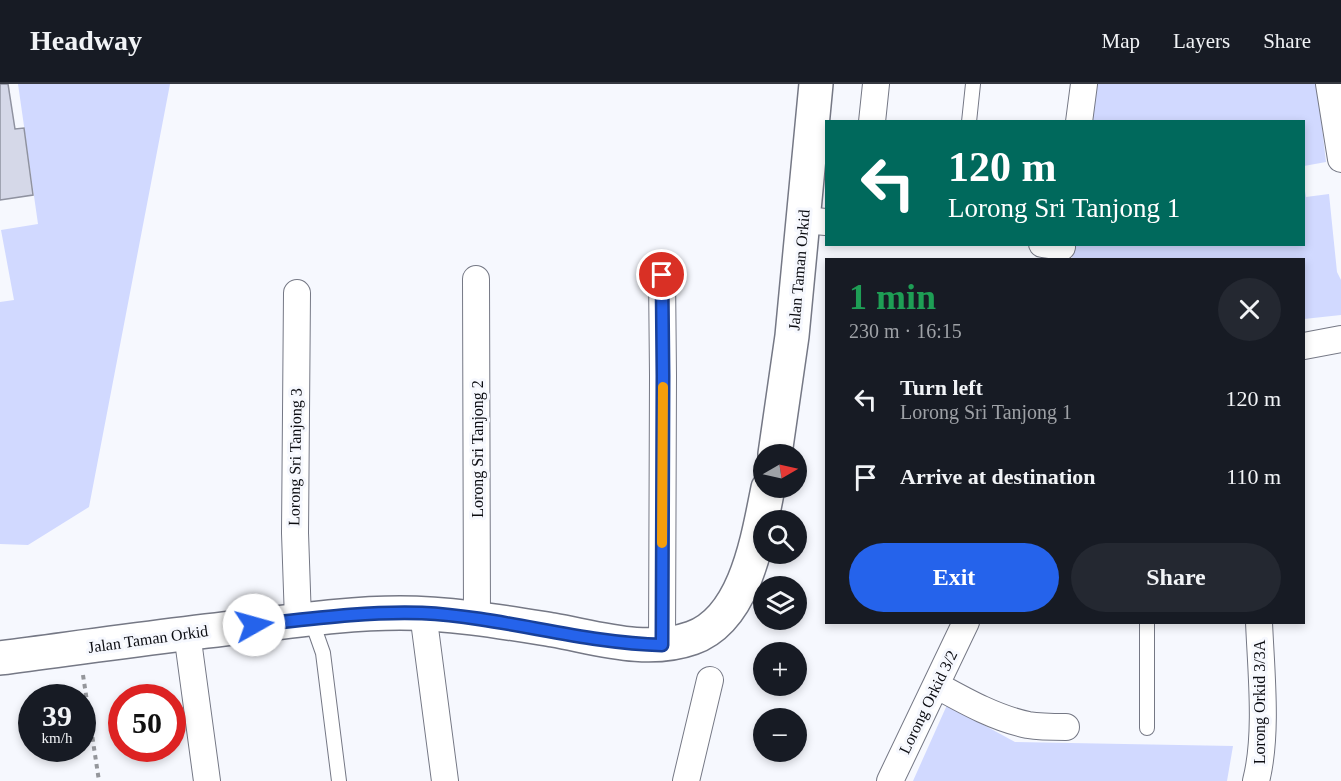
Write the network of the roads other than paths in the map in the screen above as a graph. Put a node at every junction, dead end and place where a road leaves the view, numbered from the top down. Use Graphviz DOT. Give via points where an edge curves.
graph roads {
  1 [pos="816,84"];
  2 [pos="876,84"];
  3 [pos="973,84"];
  4 [pos="1084,84"];
  5 [pos="1329,84"];
  6 [pos="872,120"];
  7 [pos="969,120"];
  8 [pos="1079,120"];
  9 [pos="1341,159"];
  10 [pos="815,221"];
  11 [pos="662,275"];
  12 [pos="476,279"];
  13 [pos="297,293"];
  14 [pos="1341,339"];
  15 [pos="1305,346"];
  16 [pos="776,444"];
  17 [pos="766,498"];
  18 [pos="423,613"];
  19 [pos="477,619"];
  20 [pos="304,620"];
  21 [pos="965,624"];
  22 [pos="1147,624"];
  23 [pos="1259,624"];
  24 [pos="188,633"];
  25 [pos="662,645"];
  26 [pos="0,658"];
  27 [pos="710,681"];
  28 [pos="936,685"];
  29 [pos="1066,727"];
  30 [pos="1147,728"];
  31 [pos="207,781"];
  32 [pos="339,781"];
  33 [pos="445,781"];
  34 [pos="686,781"];
  35 [pos="890,781"];
  36 [pos="1256,781"];
  1 -- 10 [label="main road, Jalan Taman Orkid"];
  2 -- 6 [label="street"];
  3 -- 7 [label="lane"];
  4 -- 8 [label="street"];
  5 -- 9 [label="street"];
  10 -- 16 [label="main road, Jalan Taman Orkid" via="792,336"];
  11 -- 25 [label="street"];
  12 -- 19 [label="street, Lorong Sri Tanjong 2"];
  13 -- 20 [label="street, Lorong Sri Tanjong 3" via="295,533"];
  14 -- 15 [label="street"];
  17 -- 25 [label="main road, Jalan Taman Orkid" via="749,566 733,603 716,623 693,638"];
  18 -- 19 [label="main road, Jalan Taman Orkid"];
  18 -- 20 [label="main road, Jalan Taman Orkid"];
  18 -- 33 [label="street"];
  19 -- 25 [label="main road, Jalan Taman Orkid" via="631,644"];
  20 -- 24 [label="main road, Jalan Taman Orkid"];
  20 -- 32 [label="lane" via="323,653"];
  21 -- 28 [label="street, Lorong Orkid 3/2"];
  22 -- 30 [label="lane"];
  23 -- 36 [label="street, Lorong Orkid 3/3A" via="1261,740"];
  24 -- 26 [label="main road, Jalan Taman Orkid"];
  24 -- 31 [label="street"];
  27 -- 34 [label="street"];
  28 -- 29 [label="street" via="1002,717 1029,725"];
  28 -- 35 [label="street, Lorong Orkid 3/2"];
}
